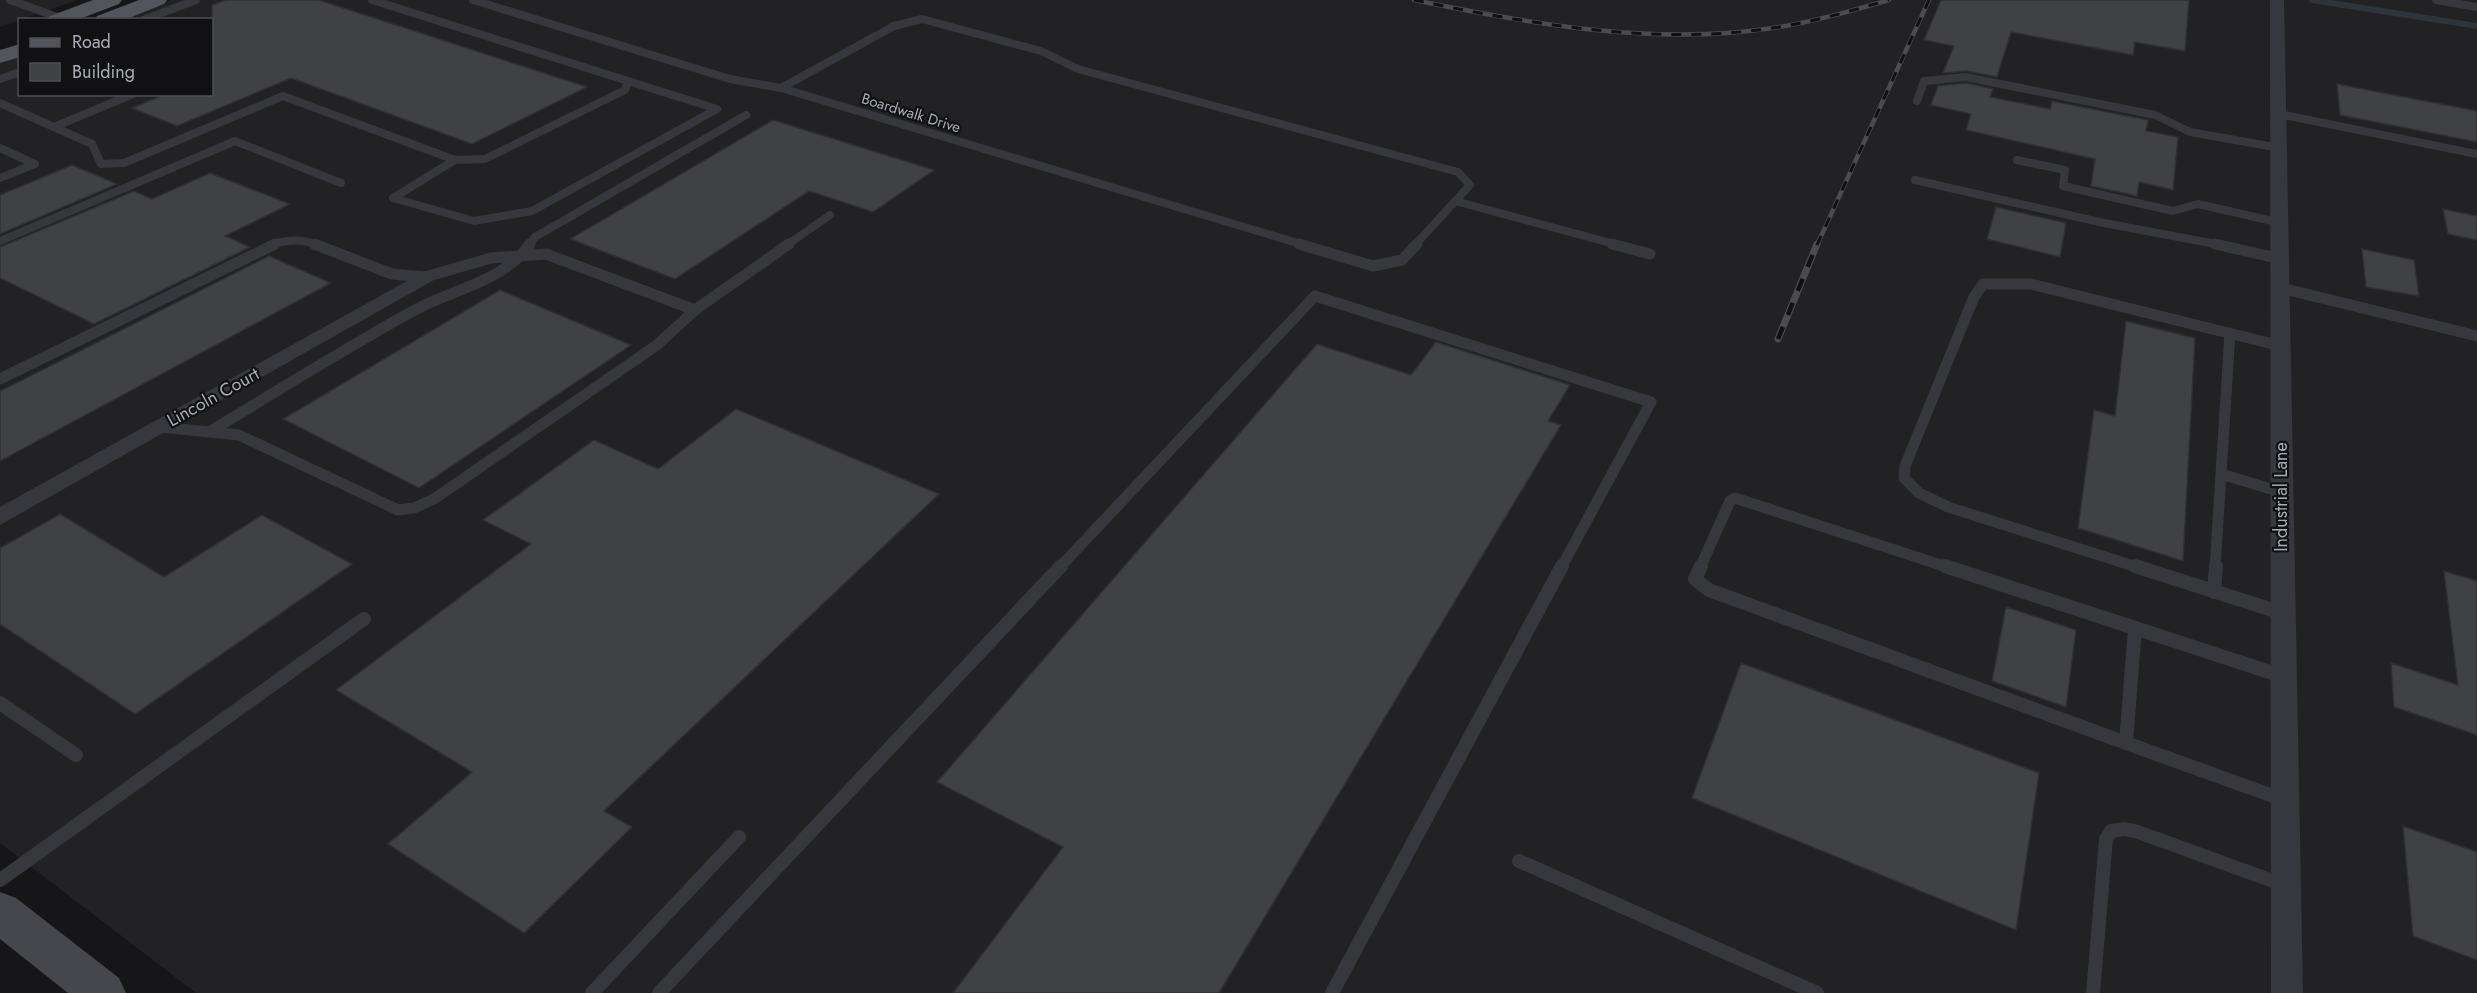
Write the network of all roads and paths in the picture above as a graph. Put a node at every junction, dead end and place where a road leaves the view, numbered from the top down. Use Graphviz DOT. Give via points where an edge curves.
graph roads {
  1 [pos="10,0"];
  2 [pos="112,0"];
  3 [pos="157,0"];
  4 [pos="196,0"];
  5 [pos="372,0"];
  6 [pos="473,0"];
  7 [pos="2277,0"];
  8 [pos="2436,0"];
  9 [pos="2477,7"];
  10 [pos="55,18"];
  11 [pos="61,18"];
  12 [pos="109,18"];
  13 [pos="148,18"];
  14 [pos="18,34"];
  15 [pos="0,39"];
  16 [pos="18,51"];
  17 [pos="0,57"];
  18 [pos="18,73"];
  19 [pos="0,79"];
  20 [pos="628,81"];
  21 [pos="781,88"];
  22 [pos="128,96"];
  23 [pos="1917,101"];
  24 [pos="0,103"];
  25 [pos="2279,114"];
  26 [pos="746,115"];
  27 [pos="54,127"];
  28 [pos="0,148"];
  29 [pos="2280,148"];
  30 [pos="2477,154"];
  31 [pos="2017,159"];
  32 [pos="455,160"];
  33 [pos="0,178"];
  34 [pos="1915,180"];
  35 [pos="341,183"];
  36 [pos="1455,201"];
  37 [pos="830,215"];
  38 [pos="2281,223"];
  39 [pos="0,241"];
  40 [pos="1650,254"];
  41 [pos="525,256"];
  42 [pos="2281,259"];
  43 [pos="426,277"];
  44 [pos="2281,288"];
  45 [pos="695,310"];
  46 [pos="2230,333"];
  47 [pos="2477,336"];
  48 [pos="2281,345"];
  49 [pos="0,379"];
  50 [pos="159,427"];
  51 [pos="209,432"];
  52 [pos="2222,474"];
  53 [pos="2281,492"];
  54 [pos="0,517"];
  55 [pos="2214,592"];
  56 [pos="2282,613"];
  57 [pos="364,619"];
  58 [pos="2134,628"];
  59 [pos="2282,676"];
  60 [pos="2,708"];
  61 [pos="2126,742"];
  62 [pos="76,755"];
  63 [pos="2284,800"];
  64 [pos="739,837"];
  65 [pos="1519,861"];
  66 [pos="0,880"];
  67 [pos="2285,886"];
  68 [pos="0,912"];
  69 [pos="103,993"];
  70 [pos="592,993"];
  71 [pos="659,993"];
  72 [pos="1332,993"];
  73 [pos="1817,993"];
  74 [pos="2092,993"];
  75 [pos="2287,993"];
  1 -- 10 [label="lane"];
  2 -- 11 [label="main road"];
  3 -- 12 [label="main road"];
  4 -- 13 [label="lane"];
  5 -- 20 [label="lane"];
  6 -- 21 [label="lane, Boardwalk Drive" via="730,79"];
  7 -- 25 [label="street, Industrial Lane"];
  8 -- 9 [label="lane"];
  14 -- 15 [label="main road"];
  16 -- 17 [label="main road"];
  18 -- 19 [label="lane"];
  20 -- 32 [label="lane" via="625,90 485,159"];
  20 -- 32 [label="lane" via="717,109 532,212 474,221 393,198"];
  21 -- 36 [label="lane, Boardwalk Drive" via="1373,266 1402,260"];
  21 -- 36 [label="lane, Boardwalk Drive" via="894,26 922,20 1041,51 1078,69 1458,172 1470,185"];
  22 -- 27 [label="lane"];
  23 -- 29 [label="lane" via="1924,81 1966,77 2155,115 2190,132"];
  24 -- 27 [label="lane"];
  25 -- 29 [label="street, Industrial Lane"];
  25 -- 30 [label="lane"];
  26 -- 41 [label="lane" via="535,237"];
  27 -- 32 [label="lane" via="92,144 100,164 124,162 283,96"];
  28 -- 33 [label="lane" via="35,164"];
  29 -- 38 [label="street, Industrial Lane"];
  31 -- 38 [label="lane" via="2065,170 2063,186 2173,211 2198,204"];
  34 -- 42 [label="lane"];
  35 -- 39 [label="lane" via="235,141"];
  36 -- 40 [label="lane"];
  37 -- 45 [label="lane"];
  38 -- 42 [label="street, Industrial Lane"];
  41 -- 43 [label="lane" via="491,258"];
  41 -- 45 [label="lane" via="546,254"];
  41 -- 51 [label="lane" via="485,281 418,308"];
  42 -- 44 [label="street, Industrial Lane"];
  43 -- 49 [label="lane" via="392,274 305,240 269,245"];
  43 -- 50 [label="street, Lincoln Court"];
  44 -- 47 [label="lane"];
  44 -- 48 [label="street, Industrial Lane"];
  45 -- 51 [label="lane" via="657,345 434,499 414,508 398,510 239,435"];
  46 -- 48 [label="lane"];
  46 -- 52 [label="lane"];
  46 -- 55 [label="lane" via="2031,284 1983,284 1974,297 1905,465 1904,478 1919,493 1948,507"];
  48 -- 53 [label="street, Industrial Lane"];
  50 -- 51 [label="lane"];
  50 -- 54 [label="street, Lincoln Court"];
  52 -- 53 [label="lane"];
  52 -- 55 [label="lane"];
  53 -- 56 [label="street, Industrial Lane"];
  55 -- 56 [label="lane"];
  56 -- 59 [label="street, Industrial Lane"];
  57 -- 66 [label="lane"];
  58 -- 59 [label="lane"];
  58 -- 61 [label="lane"];
  58 -- 61 [label="lane" via="1735,498 1730,501 1695,579 1709,590"];
  59 -- 63 [label="street, Industrial Lane"];
  60 -- 62 [label="lane"];
  61 -- 63 [label="lane"];
  63 -- 67 [label="street, Industrial Lane"];
  64 -- 70 [label="lane"];
  65 -- 73 [label="lane"];
  67 -- 74 [label="lane" via="2138,832 2111,831 2106,839"];
  67 -- 75 [label="street, Industrial Lane"];
  68 -- 69 [label="main road"];
  71 -- 72 [label="lane" via="1315,296 1651,402"];
}
